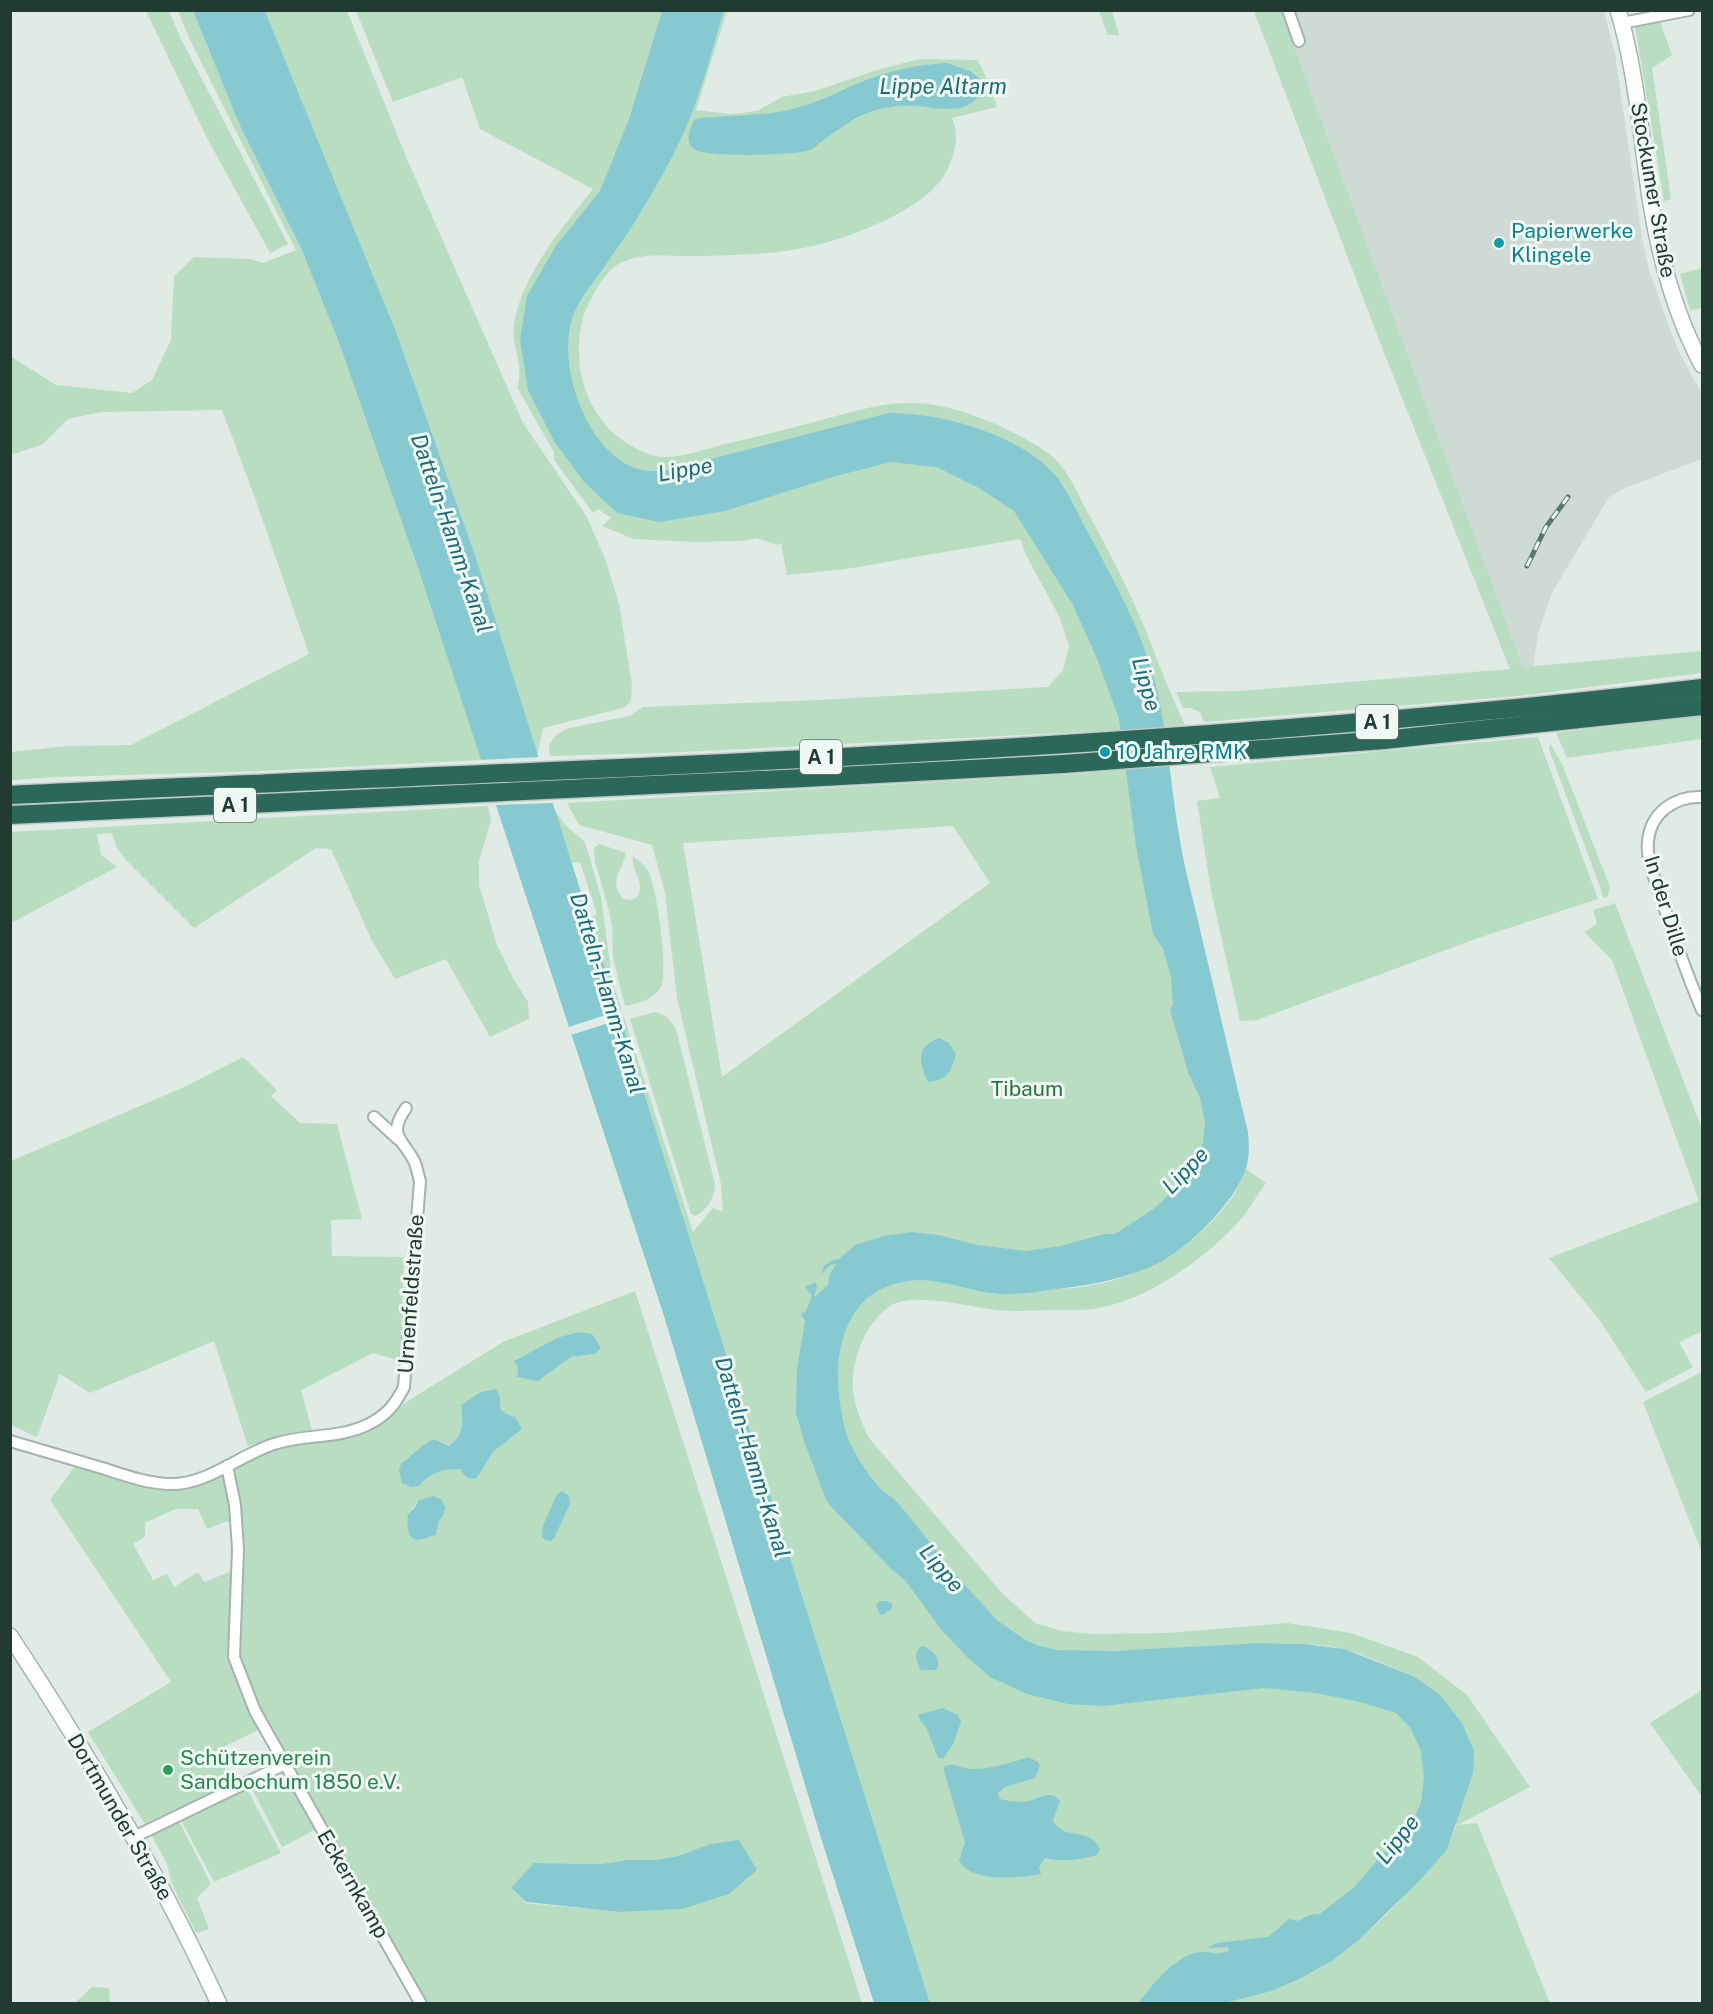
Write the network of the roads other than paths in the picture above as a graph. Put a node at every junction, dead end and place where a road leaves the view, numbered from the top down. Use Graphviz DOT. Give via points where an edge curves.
graph roads {
  1 [pos="1288,10"];
  2 [pos="1689,10"];
  3 [pos="1620,17"];
  4 [pos="1299,41"];
  5 [pos="1702,365"];
  6 [pos="1702,688"];
  7 [pos="1702,706"];
  8 [pos="1552,714"];
  9 [pos="1062,755"];
  10 [pos="10,795"];
  11 [pos="1702,797"];
  12 [pos="10,815"];
  13 [pos="1702,1010"];
  14 [pos="406,1108"];
  15 [pos="374,1117"];
  16 [pos="398,1139"];
  17 [pos="10,1441"];
  18 [pos="227,1466"];
  19 [pos="10,1636"];
  20 [pos="285,1764"];
  21 [pos="134,1837"];
  22 [pos="219,2004"];
  23 [pos="422,2004"];
  1 -- 4 [label="street"];
  2 -- 3 [label="street"];
  3 -- 5 [label="main road, Stockumer Straße" via="1658,237 1673,293"];
  6 -- 8 [label="highway, A 1"];
  7 -- 8 [label="highway, A 1"];
  8 -- 9 [label="highway, A 1"];
  9 -- 10 [label="highway, A 1" via="582,769"];
  9 -- 12 [label="highway, A 1" via="588,788"];
  11 -- 13 [label="street, In der Dille" via="1668,805 1654,821 1648,841 1651,867"];
  14 -- 16 [label="street" via="397,1127"];
  15 -- 16 [label="street, Urnenfeldstraße"];
  16 -- 18 [label="street, Urnenfeldstraße" via="415,1163 420,1181 404,1388 396,1404 354,1430 276,1443"];
  17 -- 18 [label="street, Urnenfeldstraße" via="166,1484 200,1479"];
  18 -- 20 [label="street, Eckernkamp" via="238,1549 234,1657 255,1711"];
  19 -- 21 [label="main road, Dortmunder Straße"];
  20 -- 21 [label="street"];
  20 -- 23 [label="street, Eckernkamp"];
  21 -- 22 [label="main road, Dortmunder Straße"];
}
